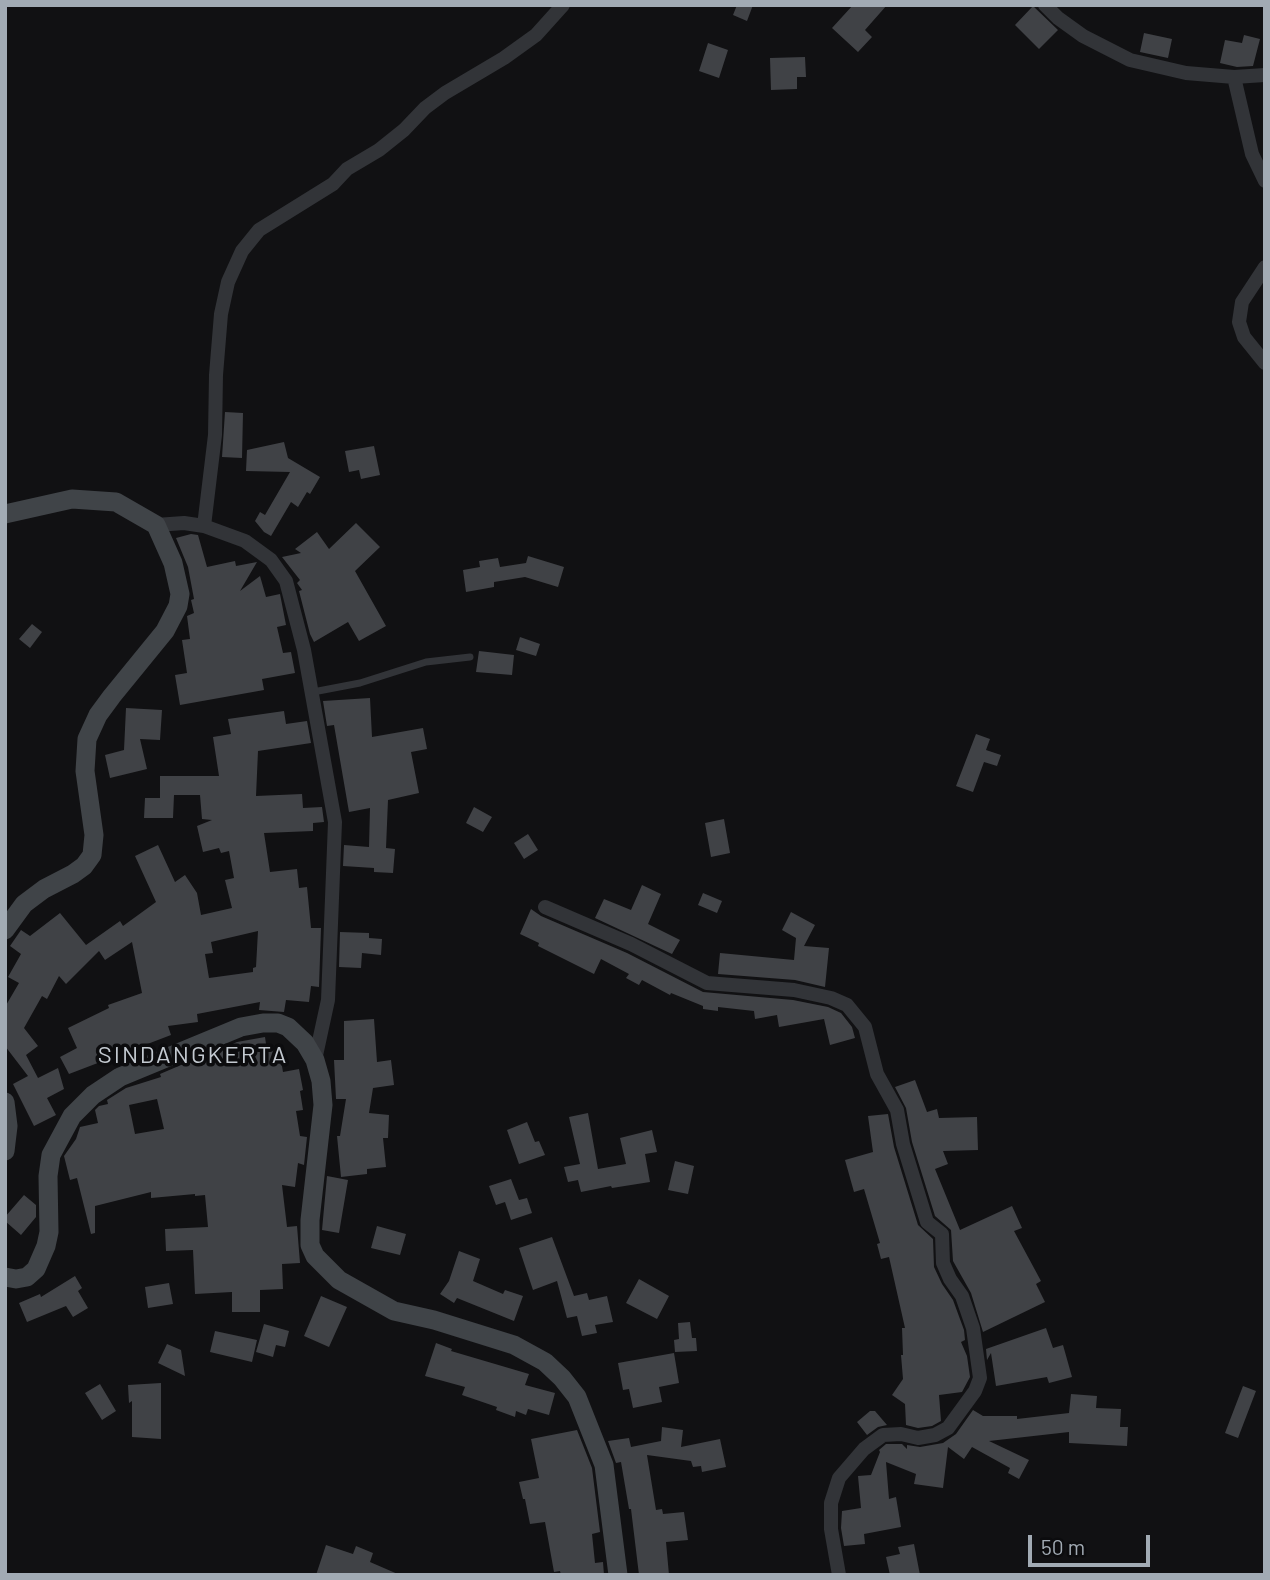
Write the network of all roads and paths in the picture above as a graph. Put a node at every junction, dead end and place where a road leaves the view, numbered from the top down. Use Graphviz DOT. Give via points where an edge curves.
graph roads {
  1 [pos="564,5"];
  2 [pos="1045,5"];
  3 [pos="1265,75"];
  4 [pos="1234,77"];
  5 [pos="1265,181"];
  6 [pos="1265,267"];
  7 [pos="1265,363"];
  8 [pos="5,514"];
  9 [pos="156,524"];
  10 [pos="204,526"];
  11 [pos="470,657"];
  12 [pos="313,692"];
  13 [pos="545,907"];
  14 [pos="5,930"];
  15 [pos="316,1060"];
  16 [pos="5,1102"];
  17 [pos="5,1151"];
  18 [pos="5,1277"];
  19 [pos="618,1575"];
  20 [pos="839,1575"];
  1 -- 10 [label="street" via="536,35 445,93 333,184 259,230 242,251 221,314 215,435"];
  2 -- 4 [label="street" via="1083,36 1130,60 1186,73"];
  3 -- 4 [label="street"];
  4 -- 5 [label="street" via="1252,154"];
  6 -- 7 [label="street" via="1249,288 1240,312 1244,337"];
  8 -- 9 [label="main road" via="90,498 116,502"];
  9 -- 10 [label="street"];
  9 -- 14 [label="main road" via="178,578 178,606 165,631 98,715 87,739 92,855 73,874 24,904"];
  10 -- 12 [label="street" via="245,541 271,560 286,582"];
  11 -- 12 [label="lane" via="426,662"];
  12 -- 15 [label="street" via="335,822 328,1000"];
  13 -- 20 [label="street" via="707,983 831,998 847,1005 864,1027 877,1074 897,1110 927,1222 942,1234 943,1263 973,1328 979,1378 948,1428 918,1438 883,1435 839,1478 831,1503 831,1530"];
  15 -- 18 [label="main road" via="298,1034 278,1023 263,1023 241,1027 108,1084 72,1116 51,1155 49,1232 36,1269 27,1277"];
  15 -- 19 [label="main road" via="323,1105 310,1220 315,1256 339,1280 394,1311 514,1345 545,1362 562,1378 577,1397 604,1465"];
  16 -- 17 [label="main road"];
}
